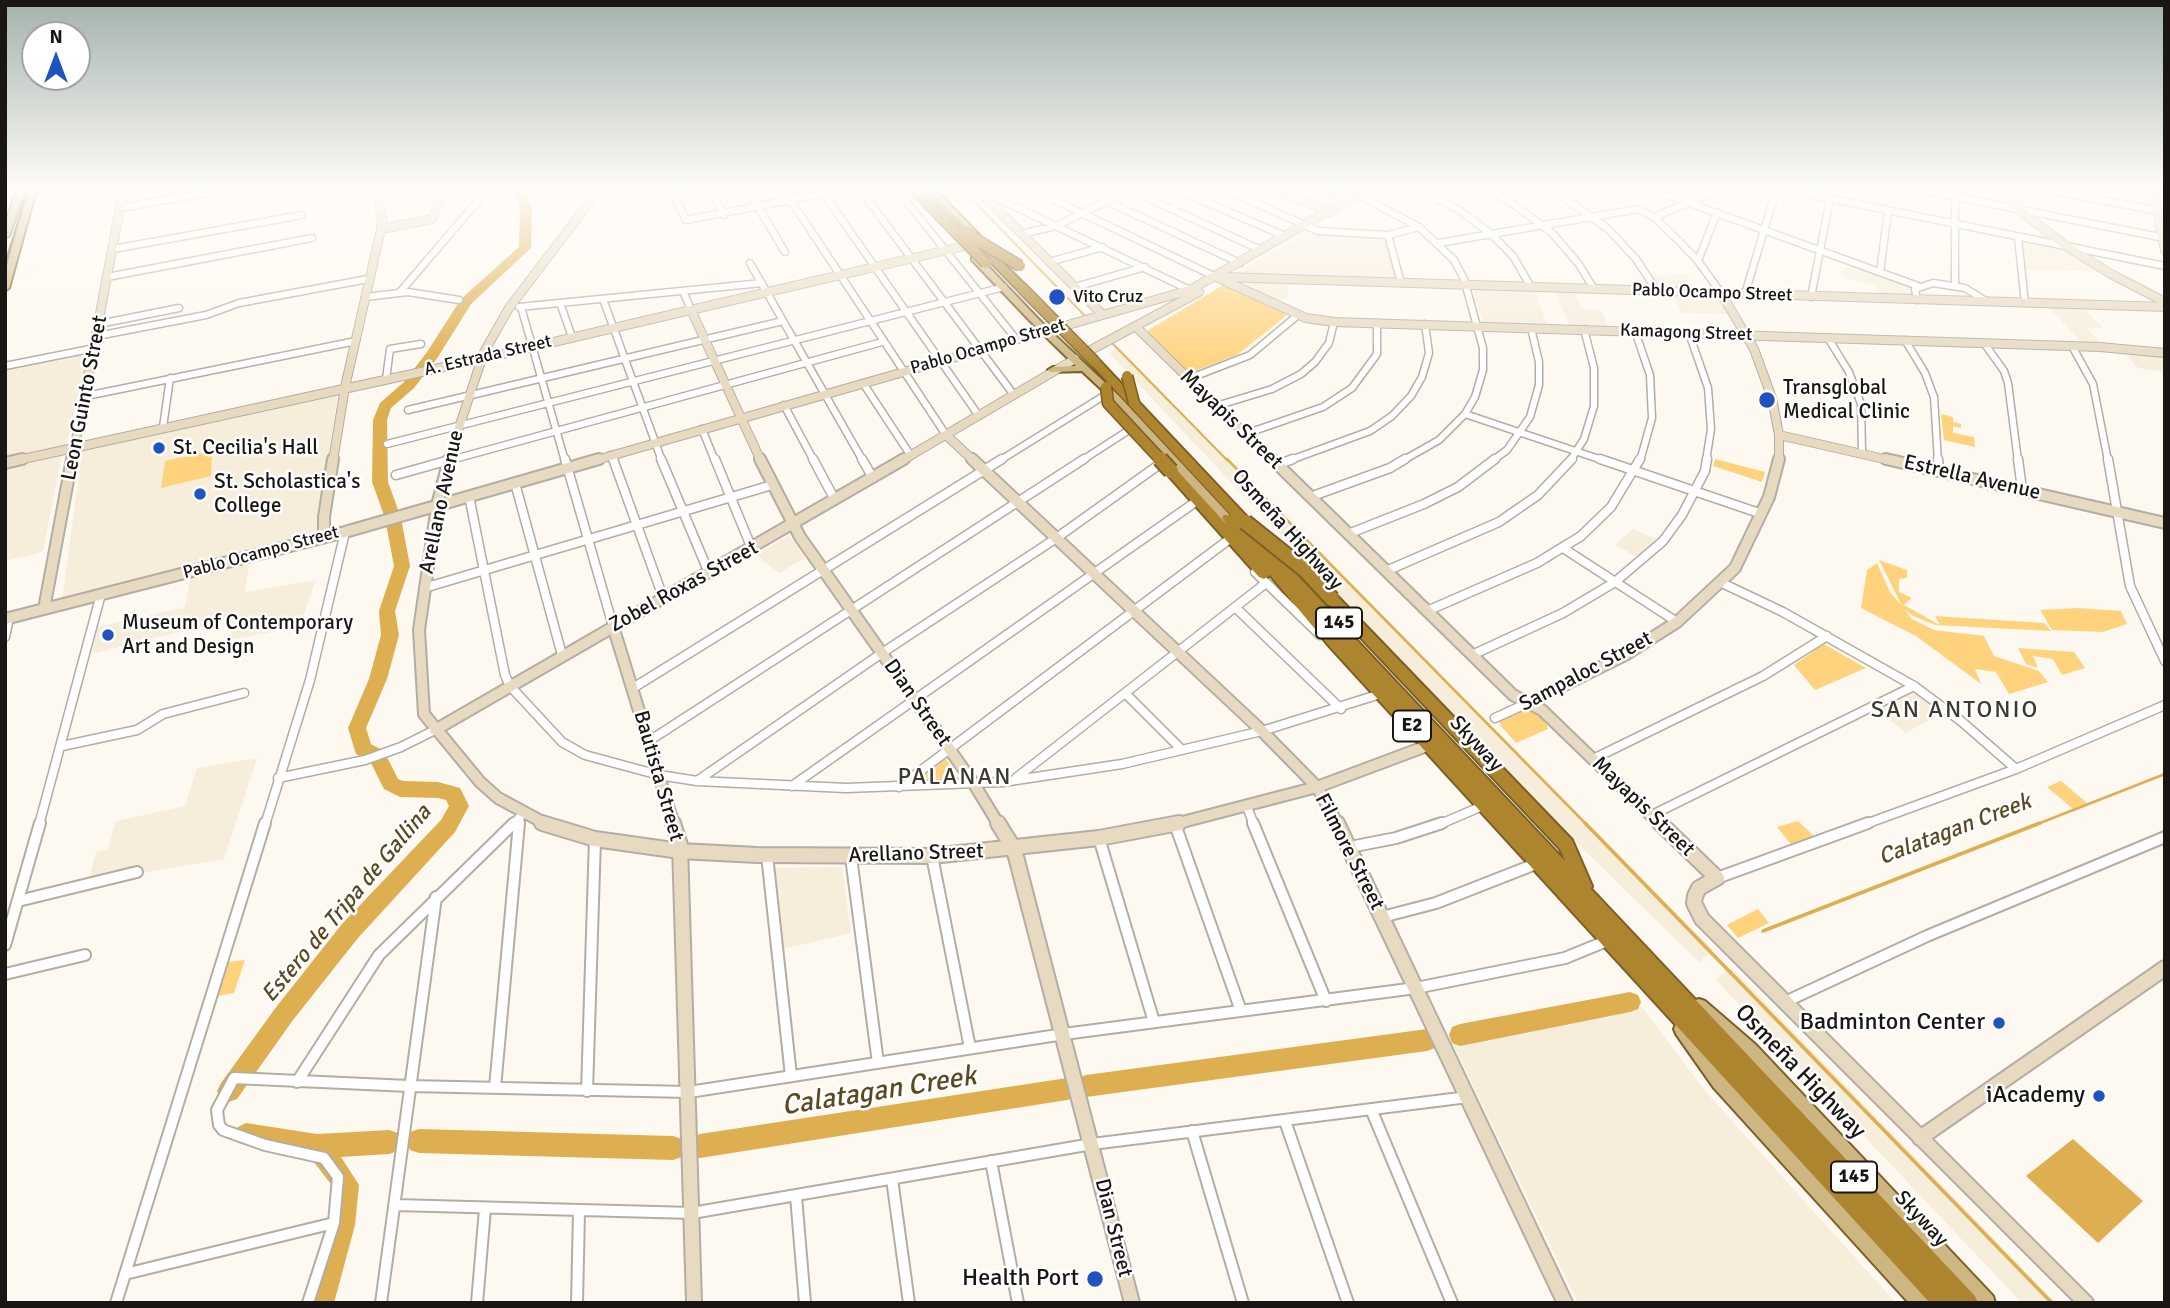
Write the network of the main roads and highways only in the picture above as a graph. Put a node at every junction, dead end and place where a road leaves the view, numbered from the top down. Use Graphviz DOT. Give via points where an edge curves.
graph roads {
  1 [pos="16,248"];
  2 [pos="968,248"];
  3 [pos="968,248"];
  4 [pos="972,248"];
  5 [pos="980,248"];
  6 [pos="983,248"];
  7 [pos="990,248"];
  8 [pos="1020,266"];
  9 [pos="5,288"];
  10 [pos="1054,328"];
  11 [pos="1082,355"];
  12 [pos="1084,368"];
  13 [pos="1054,370"];
  14 [pos="1127,376"];
  15 [pos="1108,389"];
  16 [pos="1134,403"];
  17 [pos="1245,522"];
  18 [pos="1324,638"];
  19 [pos="1584,886"];
  20 [pos="1692,1000"];
  21 [pos="1671,1014"];
  22 [pos="1922,1303"];
  23 [pos="1937,1303"];
  24 [pos="1944,1303"];
  25 [pos="1970,1303"];
  26 [pos="1986,1303"];
  1 -- 9 [label="main road"];
  2 -- 10 [label="main road, Osmeña Highway"];
  3 -- 10 [label="main road, Osmeña Highway / 145" via="1004,287"];
  4 -- 15 [label="highway, Skyway / E2, bridge"];
  5 -- 16 [label="highway, Skyway / E2, bridge"];
  6 -- 10 [label="main road, Osmeña Highway / 145"];
  7 -- 8 [label="highway, bridge"];
  10 -- 11 [label="main road, Osmeña Highway / 145"];
  10 -- 11 [label="main road, Osmeña Highway / 145"];
  11 -- 12 [label="main road, Osmeña Highway / 145"];
  11 -- 19 [label="main road, Osmeña Highway / 145" via="1296,572"];
  12 -- 13 [label="main road"];
  12 -- 15 [label="main road, Osmeña Highway / 145"];
  14 -- 16 [label="highway, bridge"];
  15 -- 18 [label="main road, Osmeña Highway / 145" via="1205,494"];
  15 -- 18 [label="highway, bridge" via="1108,403"];
  15 -- 24 [label="highway, Skyway / E2" via="1335,643"];
  16 -- 17 [label="highway, Skyway / E2"];
  17 -- 19 [label="highway, bridge" via="1305,570 1566,845"];
  17 -- 25 [label="highway, Skyway / E2, bridge" via="1346,637"];
  18 -- 21 [label="main road, Osmeña Highway / 145"];
  19 -- 20 [label="main road, Osmeña Highway / 145"];
  20 -- 25 [label="main road, Osmeña Highway / 145"];
  20 -- 26 [label="main road, Osmeña Highway" via="1750,1050"];
  21 -- 22 [label="main road, Osmeña Highway" via="1720,1082"];
  21 -- 23 [label="main road, Osmeña Highway / 145"];
}
